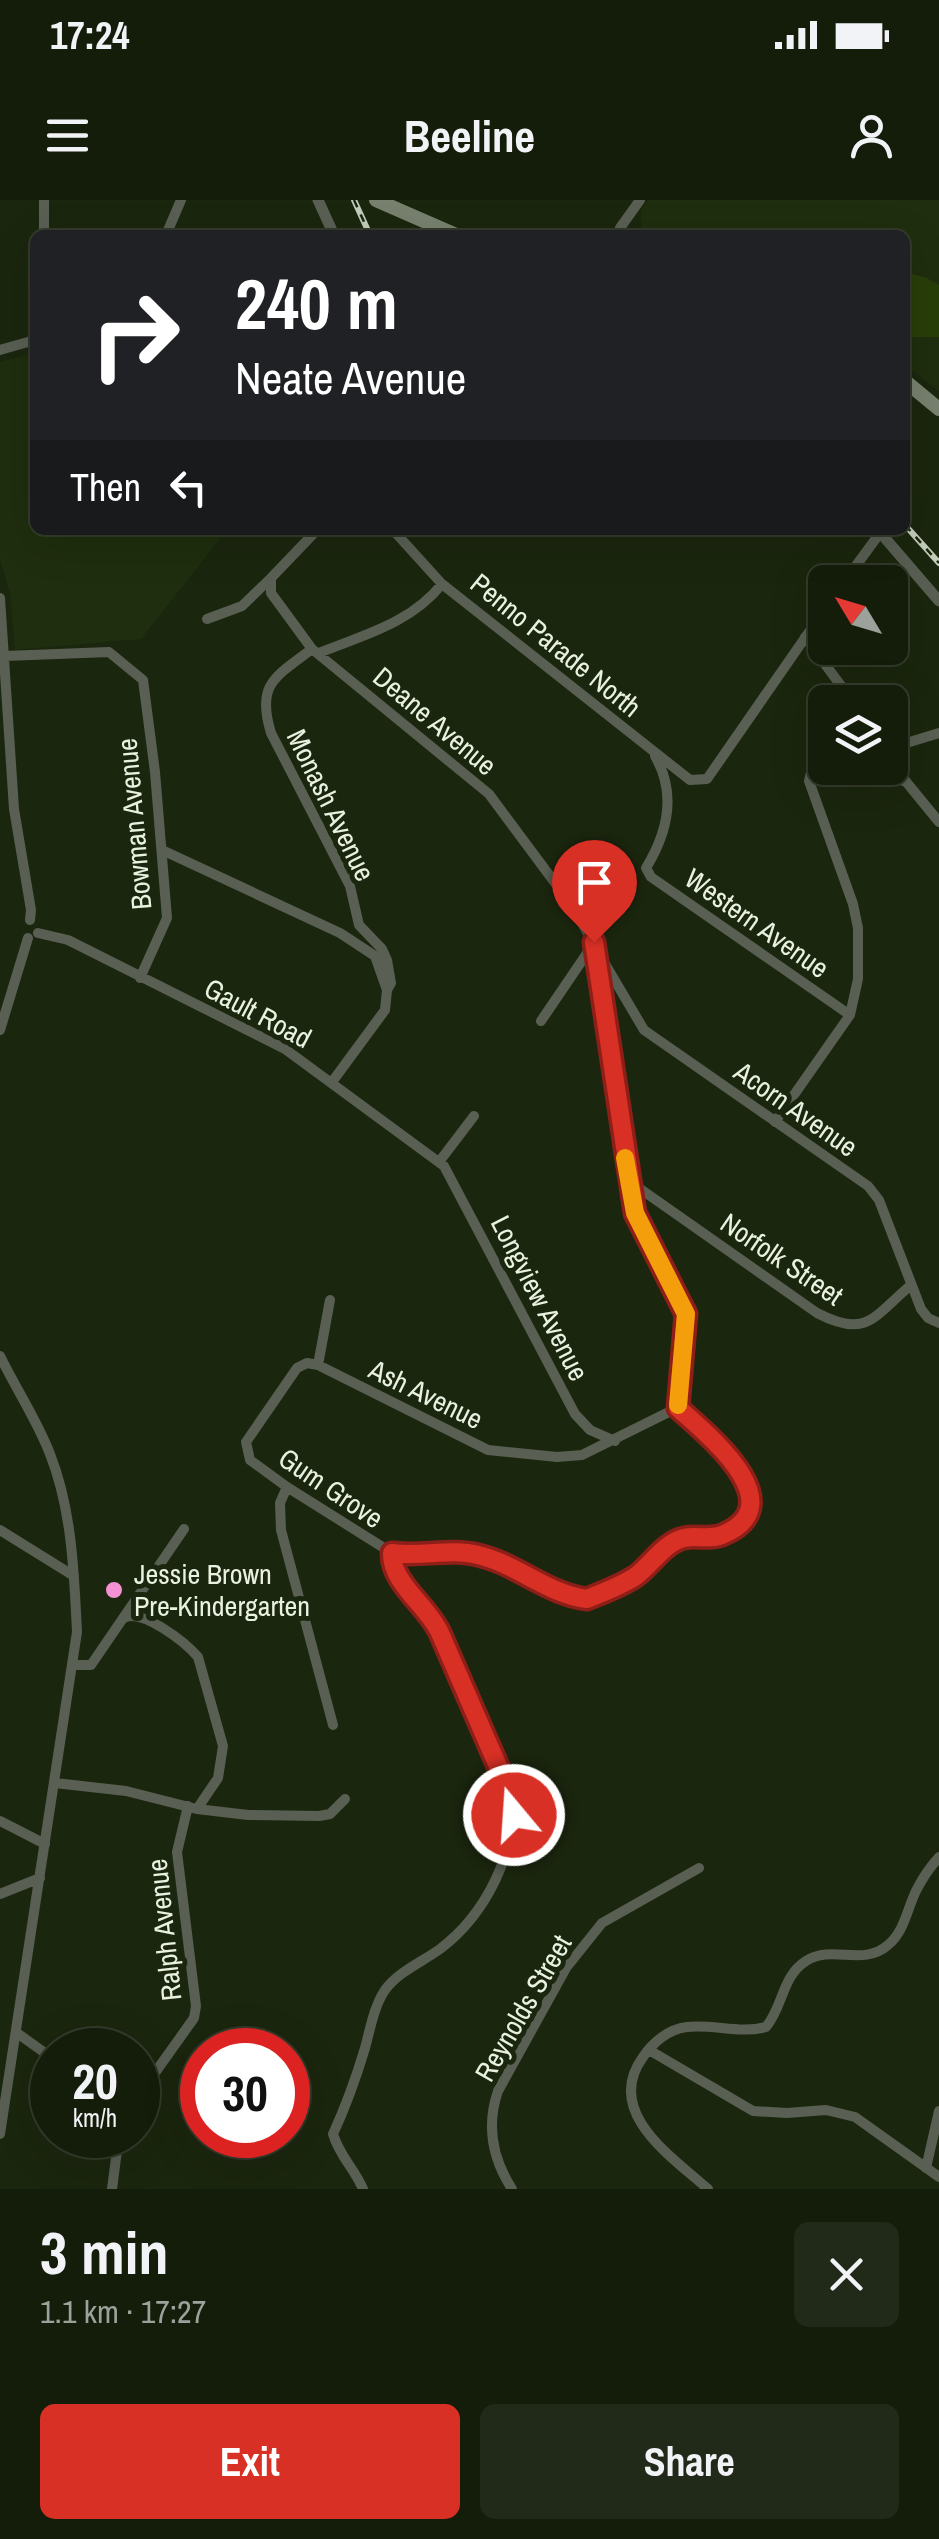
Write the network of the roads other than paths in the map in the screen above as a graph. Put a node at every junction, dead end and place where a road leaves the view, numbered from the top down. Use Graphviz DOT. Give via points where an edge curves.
graph roads {
  1 [pos="44,200"];
  2 [pos="180,200"];
  3 [pos="318,200"];
  4 [pos="640,200"];
  5 [pos="383,203"];
  6 [pos="44,230"];
  7 [pos="168,230"];
  8 [pos="332,230"];
  9 [pos="445,230"];
  10 [pos="620,230"];
  11 [pos="30,341"];
  12 [pos="0,350"];
  13 [pos="910,385"];
  14 [pos="939,409"];
  15 [pos="313,535"];
  16 [pos="397,535"];
  17 [pos="877,535"];
  18 [pos="882,535"];
  19 [pos="856,565"];
  20 [pos="271,578"];
  21 [pos="442,584"];
  22 [pos="0,598"];
  23 [pos="939,601"];
  24 [pos="208,619"];
  25 [pos="808,633"];
  26 [pos="805,637"];
  27 [pos="316,651"];
  28 [pos="5,656"];
  29 [pos="3,670"];
  30 [pos="840,685"];
  31 [pos="939,733"];
  32 [pos="908,742"];
  33 [pos="652,750"];
  34 [pos="811,785"];
  35 [pos="907,785"];
  36 [pos="939,822"];
  37 [pos="162,850"];
  38 [pos="33,935"];
  39 [pos="595,946"];
  40 [pos="140,978"];
  41 [pos="387,990"];
  42 [pos="850,1015"];
  43 [pos="540,1021"];
  44 [pos="0,1030"];
  45 [pos="332,1082"];
  46 [pos="474,1116"];
  47 [pos="775,1122"];
  48 [pos="439,1162"];
  49 [pos="629,1181"];
  50 [pos="911,1285"];
  51 [pos="330,1300"];
  52 [pos="939,1323"];
  53 [pos="0,1356"];
  54 [pos="318,1365"];
  55 [pos="678,1408"];
  56 [pos="615,1441"];
  57 [pos="287,1487"];
  58 [pos="184,1529"];
  59 [pos="0,1530"];
  60 [pos="392,1553"];
  61 [pos="74,1576"];
  62 [pos="124,1618"];
  63 [pos="74,1665"];
  64 [pos="333,1725"];
  65 [pos="55,1783"];
  66 [pos="345,1799"];
  67 [pos="192,1808"];
  68 [pos="0,1821"];
  69 [pos="45,1844"];
  70 [pos="939,1857"];
  71 [pos="699,1868"];
  72 [pos="40,1878"];
  73 [pos="0,1894"];
  74 [pos="17,2032"];
  75 [pos="30,2042"];
  76 [pos="649,2050"];
  77 [pos="160,2066"];
  78 [pos="939,2111"];
  79 [pos="0,2134"];
  80 [pos="116,2158"];
  81 [pos="926,2168"];
  82 [pos="939,2177"];
  83 [pos="703,2188"];
  84 [pos="112,2189"];
  85 [pos="362,2189"];
  86 [pos="512,2189"];
  1 -- 6 [label="street"];
  2 -- 7 [label="street"];
  3 -- 8 [label="street"];
  4 -- 10 [label="street"];
  5 -- 9 [label="main road"];
  11 -- 12 [label="street"];
  13 -- 14 [label="main road"];
  15 -- 20 [label="street"];
  16 -- 21 [label="street, Penno Parade North"];
  17 -- 19 [label="street"];
  18 -- 23 [label="street"];
  20 -- 24 [label="street" via="242,606"];
  20 -- 27 [label="street, Deane Avenue" via="271,594"];
  21 -- 27 [label="street, Monash Avenue" via="410,614"];
  21 -- 33 [label="street, Penno Parade North"];
  22 -- 28 [label="street"];
  25 -- 26 [label="street"];
  26 -- 30 [label="street"];
  26 -- 33 [label="street, Penno Parade North" via="706,779 690,780"];
  27 -- 39 [label="street, Deane Avenue" via="489,794"];
  27 -- 41 [label="street, Monash Avenue" via="286,668 267,689 263,706 350,886 359,925 388,960"];
  28 -- 29 [label="street"];
  28 -- 37 [label="street, Bowman Avenue" via="109,652 143,680"];
  29 -- 38 [label="street" via="14,809 30,920 38,924"];
  31 -- 32 [label="street"];
  33 -- 42 [label="street, Western Avenue" via="668,792 668,819 646,868 651,876"];
  34 -- 42 [label="street" via="858,928"];
  35 -- 36 [label="street"];
  37 -- 40 [label="street, Bowman Avenue" via="167,918"];
  37 -- 41 [label="street" via="340,933 375,956"];
  38 -- 40 [label="street, Gault Road" via="68,940"];
  38 -- 44 [label="street"];
  39 -- 43 [label="street"];
  39 -- 47 [label="street, Acorn Avenue" via="644,1030"];
  39 -- 49 [label="street"];
  40 -- 45 [label="street, Gault Road" via="286,1049"];
  41 -- 45 [label="street" via="385,1010"];
  42 -- 47 [label="street"];
  45 -- 48 [label="street, Gault Road"];
  46 -- 48 [label="street"];
  47 -- 50 [label="street, Acorn Avenue" via="868,1186"];
  48 -- 56 [label="street, Longview Avenue" via="452,1174 574,1414"];
  49 -- 50 [label="street, Norfolk Street" via="844,1327 868,1322"];
  49 -- 55 [label="street" via="635,1213 686,1314"];
  50 -- 52 [label="street, Acorn Avenue" via="928,1318"];
  51 -- 54 [label="street"];
  53 -- 61 [label="street" via="61,1485"];
  54 -- 56 [label="street, Ash Avenue" via="488,1450 557,1458"];
  54 -- 57 [label="street, Gum Grove" via="298,1368 246,1442 250,1460"];
  55 -- 56 [label="street, Ash Avenue"];
  55 -- 60 [label="street" via="716,1442 751,1495 750,1512 718,1537 684,1538 633,1578 587,1599 476,1554"];
  57 -- 60 [label="street, Gum Grove"];
  57 -- 64 [label="street" via="280,1530"];
  58 -- 62 [label="street"];
  59 -- 61 [label="street"];
  60 -- 85 [label="street, Gum Grove" via="398,1576 440,1633 514,1815 500,1870 478,1908 444,1946 386,1990 377,2008 333,2134"];
  61 -- 63 [label="street"];
  62 -- 63 [label="street" via="91,1665"];
  62 -- 67 [label="street, Ralph Avenue" via="140,1615 198,1658 223,1746 218,1778"];
  63 -- 65 [label="street"];
  65 -- 67 [label="street"];
  65 -- 69 [label="street"];
  66 -- 67 [label="street" via="319,1816"];
  67 -- 77 [label="street, Ralph Avenue" via="177,1852 196,2006"];
  68 -- 69 [label="street"];
  69 -- 72 [label="street"];
  70 -- 76 [label="street" via="915,1892 903,1926 879,1952 808,1960 788,1981 766,2027 686,2027"];
  71 -- 86 [label="street, Reynolds Street" via="612,1914 570,1962 492,2108 492,2146"];
  72 -- 73 [label="street"];
  72 -- 74 [label="street"];
  74 -- 75 [label="street"];
  74 -- 79 [label="street"];
  76 -- 81 [label="street" via="752,2110 826,2110 855,2117"];
  76 -- 83 [label="street" via="634,2074 635,2114 652,2141"];
  78 -- 81 [label="street"];
  80 -- 84 [label="street"];
  81 -- 82 [label="street"];
}
